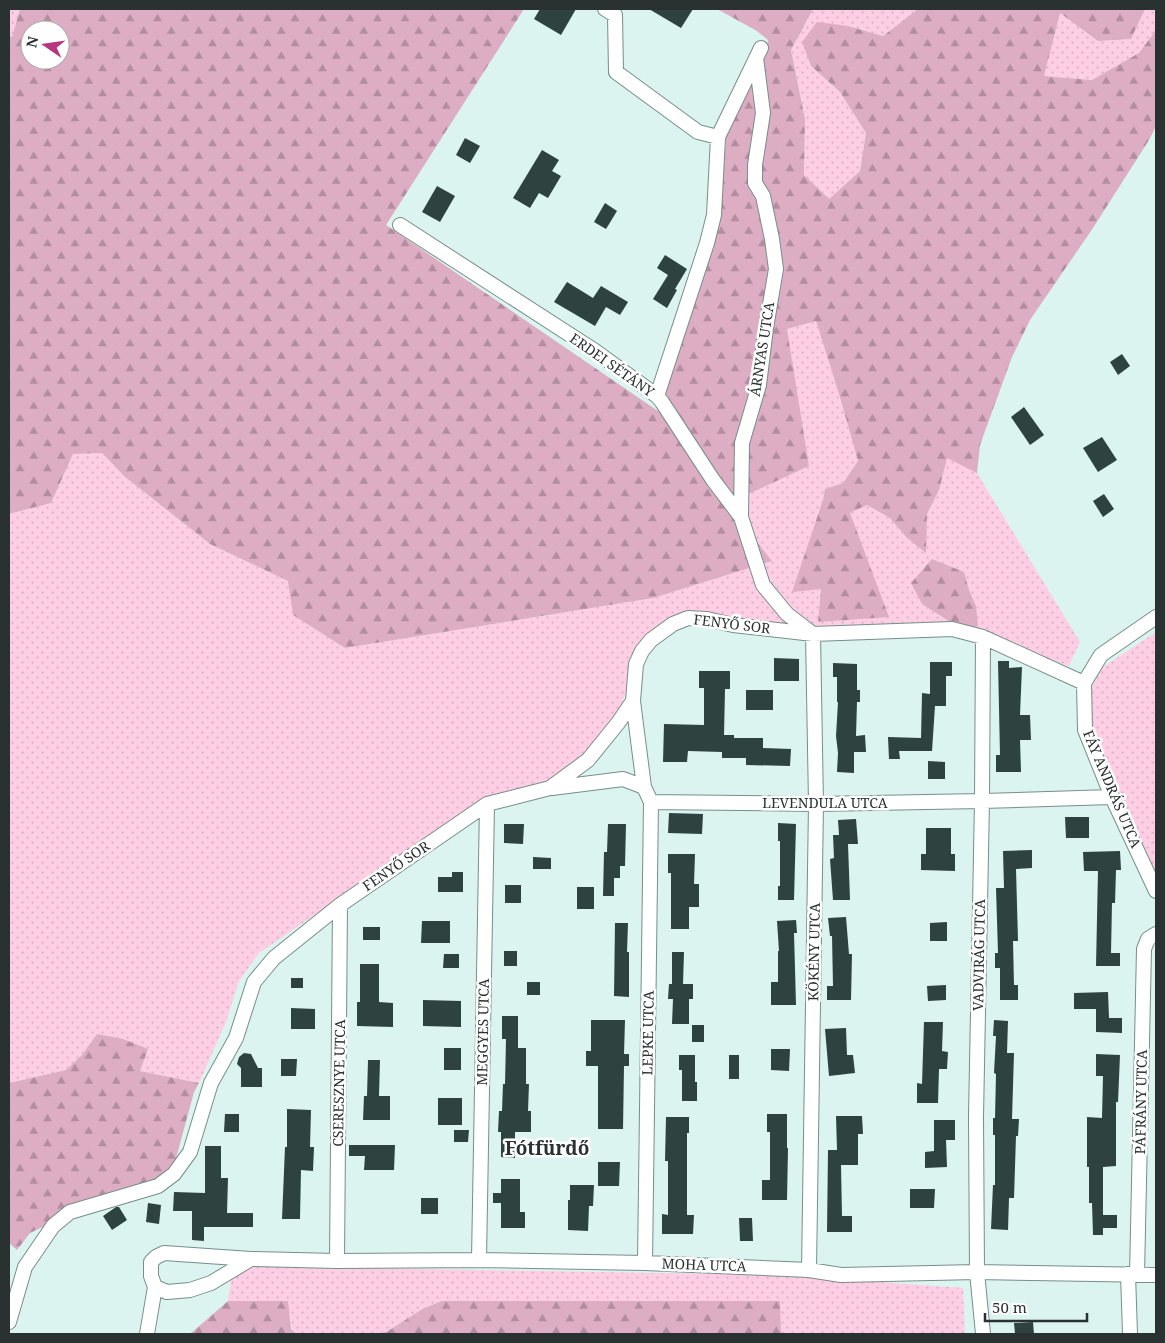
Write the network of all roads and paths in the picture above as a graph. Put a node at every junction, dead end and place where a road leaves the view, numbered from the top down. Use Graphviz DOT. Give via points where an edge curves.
graph roads {
  1 [pos="605,9"];
  2 [pos="718,137"];
  3 [pos="400,225"];
  4 [pos="657,396"];
  5 [pos="741,517"];
  6 [pos="1156,617"];
  7 [pos="812,634"];
  8 [pos="983,637"];
  9 [pos="1084,683"];
  10 [pos="633,701"];
  11 [pos="644,787"];
  12 [pos="550,788"];
  13 [pos="1112,796"];
  14 [pos="982,801"];
  15 [pos="651,802"];
  16 [pos="488,804"];
  17 [pos="816,804"];
  18 [pos="1156,891"];
  19 [pos="340,905"];
  20 [pos="1156,934"];
  21 [pos="251,1259"];
  22 [pos="479,1260"];
  23 [pos="337,1261"];
  24 [pos="645,1263"];
  25 [pos="809,1270"];
  26 [pos="977,1272"];
  27 [pos="1132,1274"];
  28 [pos="1156,1275"];
  29 [pos="155,1287"];
  30 [pos="9,1322"];
  31 [pos="147,1334"];
  32 [pos="983,1334"];
  33 [pos="1130,1334"];
  1 -- 2 [label="street" via="615,15 616,72 698,132"];
  2 -- 4 [label="street" via="714,215"];
  2 -- 5 [label="street, ÁRNYAS UTCA" via="759,53 763,113 755,183 763,196 776,269 758,385 742,443"];
  3 -- 4 [label="street, ERDEI SÉTÁNY" via="595,351"];
  4 -- 5 [label="street, ERDEI SÉTÁNY"];
  5 -- 7 [label="street, ERDEI SÉTÁNY" via="763,585 787,614"];
  6 -- 9 [label="street" via="1101,654"];
  7 -- 8 [label="street, FENYŐ SOR" via="952,629"];
  7 -- 10 [label="street, FENYŐ SOR" via="688,618 673,624 642,651 636,664"];
  7 -- 17 [label="street, KÖKÉNY UTCA"];
  8 -- 9 [label="street, FENYŐ SOR"];
  8 -- 14 [label="street, VADVIRÁG UTCA"];
  9 -- 13 [label="street, FÁY ANDRÁS UTCA" via="1085,730"];
  10 -- 11 [label="street"];
  10 -- 12 [label="street, FENYŐ SOR" via="588,760"];
  11 -- 12 [label="street" via="623,779"];
  11 -- 15 [label="street"];
  12 -- 16 [label="street, FENYŐ SOR"];
  13 -- 14 [label="street, LEVENDULA UTCA"];
  13 -- 18 [label="street, FÁY ANDRÁS UTCA"];
  14 -- 17 [label="street, LEVENDULA UTCA"];
  14 -- 26 [label="street, VADVIRÁG UTCA" via="976,1116"];
  15 -- 17 [label="street, LEVENDULA UTCA"];
  15 -- 24 [label="street, LEPKE UTCA"];
  16 -- 19 [label="street, FENYŐ SOR"];
  16 -- 22 [label="street, MEGGYES UTCA"];
  17 -- 25 [label="street, KÖKÉNY UTCA"];
  19 -- 23 [label="street, CSERESZNYE UTCA"];
  19 -- 30 [label="street, FENYŐ SOR" via="274,958 254,982 236,1038 211,1083 190,1152 174,1174 158,1186 70,1212 53,1226 25,1267"];
  20 -- 27 [label="street, PÁFRÁNY UTCA" via="1148,939 1144,949"];
  21 -- 23 [label="street, MOHA UTCA"];
  21 -- 29 [label="street" via="211,1283 190,1290 167,1292"];
  21 -- 29 [label="street, MOHA UTCA" via="164,1253 151,1262"];
  22 -- 23 [label="street, MOHA UTCA"];
  22 -- 24 [label="street, MOHA UTCA"];
  24 -- 25 [label="street, MOHA UTCA"];
  25 -- 26 [label="street, MOHA UTCA" via="841,1275"];
  26 -- 27 [label="street, MOHA UTCA"];
  26 -- 32 [label="street, VADVIRÁG UTCA"];
  27 -- 28 [label="street, MOHA UTCA"];
  27 -- 33 [label="street, PÁFRÁNY UTCA"];
  29 -- 31 [label="street"];
}
